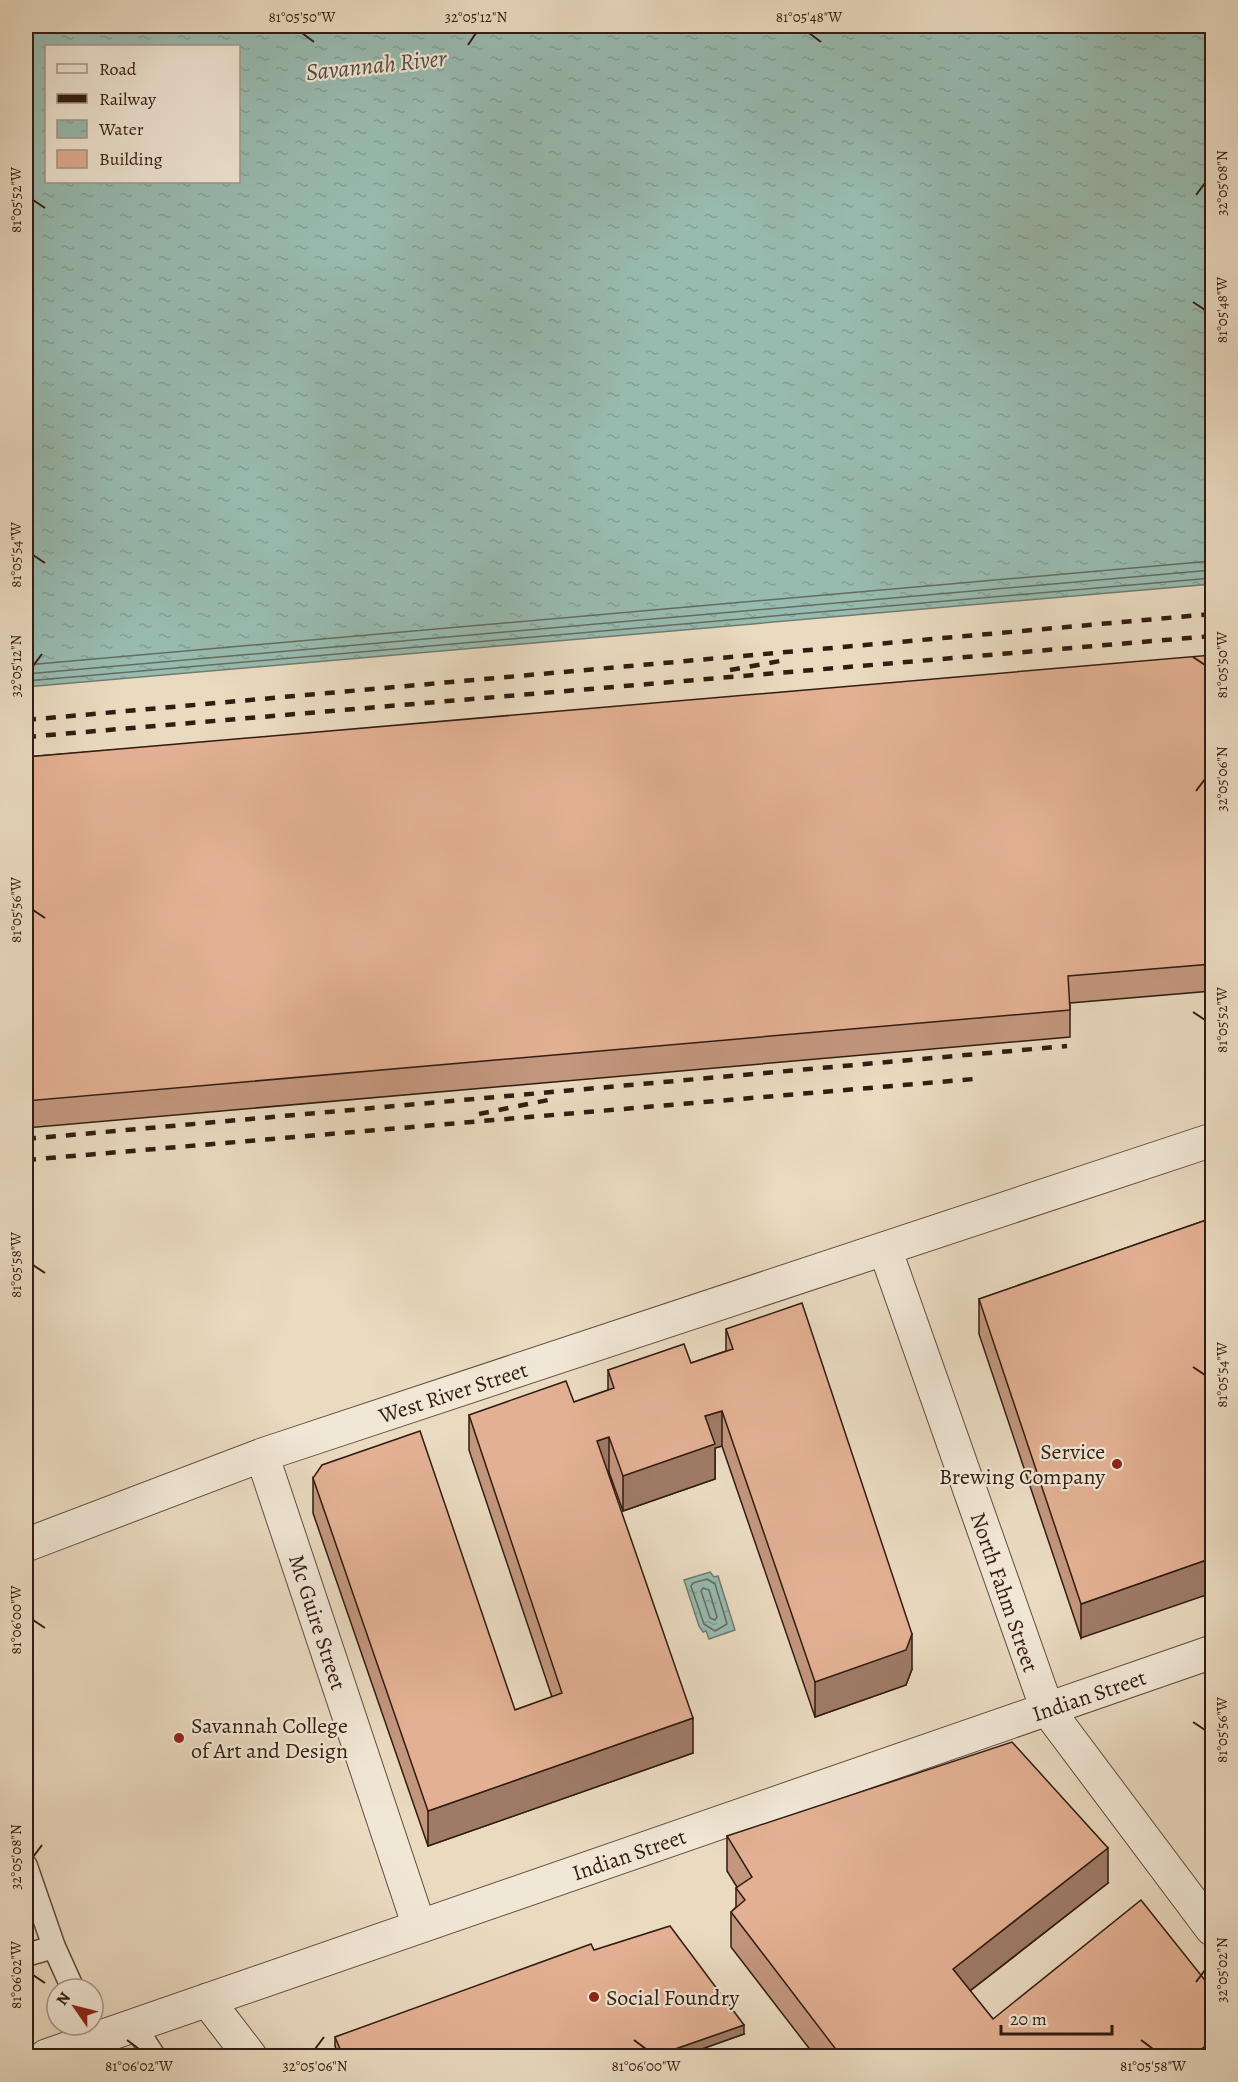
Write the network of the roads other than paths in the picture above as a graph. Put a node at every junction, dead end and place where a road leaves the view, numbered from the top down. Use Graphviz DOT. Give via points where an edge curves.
graph roads {
  1 [pos="1212,1140"];
  2 [pos="885,1249"];
  3 [pos="262,1455"];
  4 [pos="26,1545"];
  5 [pos="1212,1652"];
  6 [pos="1047,1709"];
  7 [pos="26,1866"];
  8 [pos="419,1926"];
  9 [pos="1212,1929"];
  10 [pos="54,1947"];
  11 [pos="26,1955"];
  12 [pos="68,1977"];
  13 [pos="207,2000"];
  14 [pos="134,2025"];
  15 [pos="105,2030"];
  16 [pos="83,2037"];
  17 [pos="46,2056"];
  18 [pos="154,2056"];
  19 [pos="250,2056"];
  1 -- 2 [label="street, West River Street"];
  2 -- 3 [label="street, West River Street"];
  2 -- 6 [label="street, North Fahm Street"];
  3 -- 4 [label="street, West River Street"];
  3 -- 8 [label="street, Mc Guire Street"];
  5 -- 6 [label="street, Indian Street"];
  6 -- 8 [label="street, Indian Street"];
  6 -- 9 [label="street, North Fahm Street"];
  7 -- 10 [label="lane"];
  8 -- 13 [label="street, Indian Street"];
  10 -- 11 [label="lane"];
  10 -- 12 [label="lane"];
  13 -- 14 [label="street, Indian Street"];
  13 -- 19 [label="street"];
  14 -- 15 [label="street, Indian Street"];
  14 -- 18 [label="lane"];
  16 -- 17 [label="street, Indian Street"];
}
